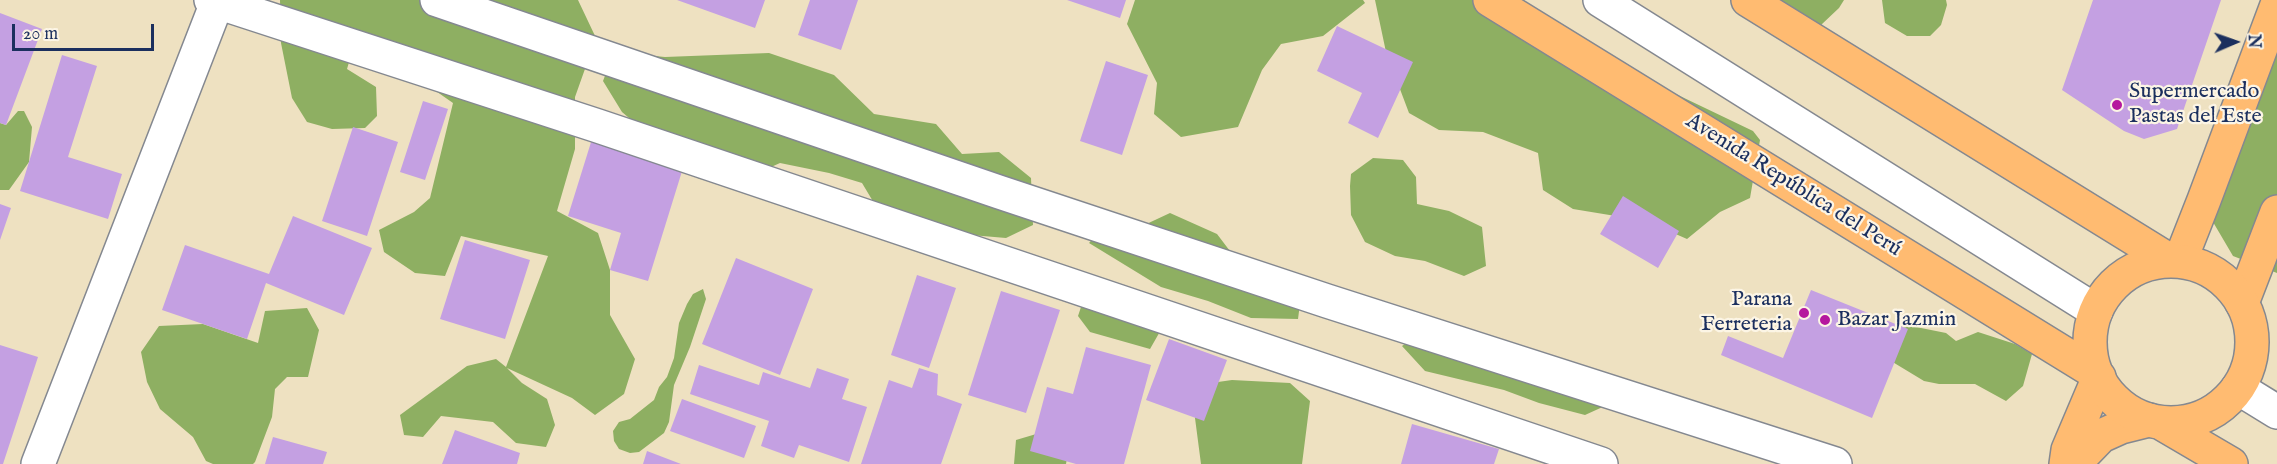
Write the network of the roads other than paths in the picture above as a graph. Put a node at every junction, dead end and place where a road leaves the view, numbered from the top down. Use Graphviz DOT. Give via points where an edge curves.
graph roads {
  1 [pos="437,0"];
  2 [pos="1490,0"];
  3 [pos="1600,0"];
  4 [pos="1748,0"];
  5 [pos="215,1"];
  6 [pos="2277,5"];
  7 [pos="2277,212"];
  8 [pos="2174,261"];
  9 [pos="2096,310"];
  10 [pos="2256,321"];
  11 [pos="2098,375"];
  12 [pos="2238,388"];
  13 [pos="2277,412"];
  14 [pos="2155,422"];
  15 [pos="38,464"];
  16 [pos="1601,464"];
  17 [pos="1835,464"];
  18 [pos="2066,464"];
  19 [pos="2074,464"];
  20 [pos="2231,464"];
  1 -- 17 [label="street" via="1327,301"];
  2 -- 11 [label="main road, Avenida República del Perú"];
  3 -- 9 [label="street"];
  4 -- 8 [label="main road"];
  5 -- 15 [label="street"];
  5 -- 16 [label="street"];
  6 -- 8 [label="main road" via="2205,200"];
  7 -- 10 [label="main road"];
  8 -- 9 [label="main road" via="2149,263 2131,271 2115,283"];
  8 -- 10 [label="main road" via="2199,265 2216,274 2231,286"];
  9 -- 11 [label="main road" via="2090,336"];
  10 -- 12 [label="main road" via="2251,361"];
  11 -- 14 [label="main road" via="2119,404"];
  11 -- 18 [label="main road"];
  12 -- 13 [label="street"];
  12 -- 14 [label="main road" via="2217,409 2199,419"];
  14 -- 19 [label="main road" via="2121,427 2101,436"];
  14 -- 20 [label="main road"];
}
